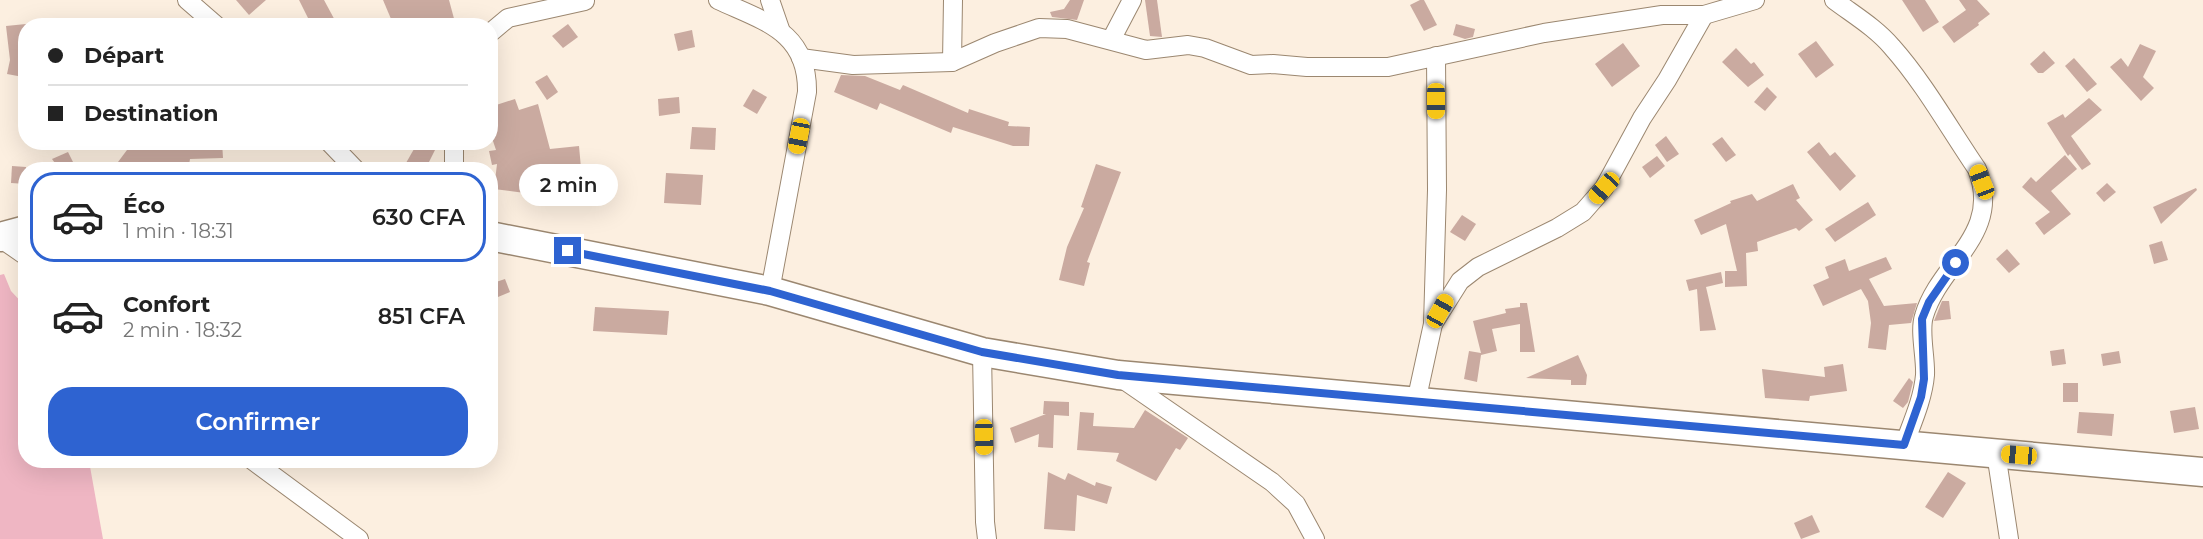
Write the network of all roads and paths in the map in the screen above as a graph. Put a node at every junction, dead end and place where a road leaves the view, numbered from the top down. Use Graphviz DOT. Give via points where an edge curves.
graph roads {
  1 [pos="187,0"];
  2 [pos="585,0"];
  3 [pos="717,0"];
  4 [pos="770,0"];
  5 [pos="953,0"];
  6 [pos="1132,0"];
  7 [pos="1755,0"];
  8 [pos="1834,0"];
  9 [pos="1704,15"];
  10 [pos="208,18"];
  11 [pos="498,26"];
  12 [pos="780,29"];
  13 [pos="1111,40"];
  14 [pos="1436,56"];
  15 [pos="801,58"];
  16 [pos="952,62"];
  17 [pos="337,150"];
  18 [pos="348,162"];
  19 [pos="18,232"];
  20 [pos="0,237"];
  21 [pos="498,238"];
  22 [pos="18,250"];
  23 [pos="770,291"];
  24 [pos="1433,324"];
  25 [pos="982,352"];
  26 [pos="1118,375"];
  27 [pos="1416,402"];
  28 [pos="1904,445"];
  29 [pos="1996,453"];
  30 [pos="263,468"];
  31 [pos="2203,471"];
  32 [pos="359,539"];
  33 [pos="987,539"];
  34 [pos="1315,539"];
  35 [pos="2009,539"];
  1 -- 10 [label="street"];
  2 -- 11 [label="street" via="508,18"];
  3 -- 12 [label="street"];
  4 -- 12 [label="street"];
  5 -- 16 [label="street"];
  6 -- 13 [label="street"];
  7 -- 9 [label="street"];
  8 -- 28 [label="street" via="1892,46 1977,169 1982,182 1980,223 1922,319 1924,379"];
  9 -- 14 [label="street" via="1662,15 1544,33"];
  9 -- 24 [label="street" via="1604,188 1583,212 1478,267 1460,281"];
  12 -- 15 [label="street"];
  13 -- 14 [label="street" via="1146,50 1188,45 1205,48 1251,65 1388,67"];
  13 -- 16 [label="street" via="1067,28 1039,28"];
  14 -- 24 [label="street"];
  15 -- 16 [label="street" via="852,65"];
  15 -- 23 [label="street" via="807,92"];
  17 -- 18 [label="street"];
  19 -- 20 [label="main road"];
  20 -- 22 [label="street"];
  21 -- 23 [label="main road"];
  23 -- 25 [label="main road"];
  24 -- 27 [label="street"];
  25 -- 26 [label="main road"];
  25 -- 33 [label="street"];
  26 -- 27 [label="main road"];
  26 -- 34 [label="street" via="1272,482 1296,504"];
  27 -- 28 [label="main road"];
  28 -- 29 [label="main road"];
  29 -- 31 [label="main road"];
  29 -- 35 [label="street"];
  30 -- 32 [label="street"];
}
